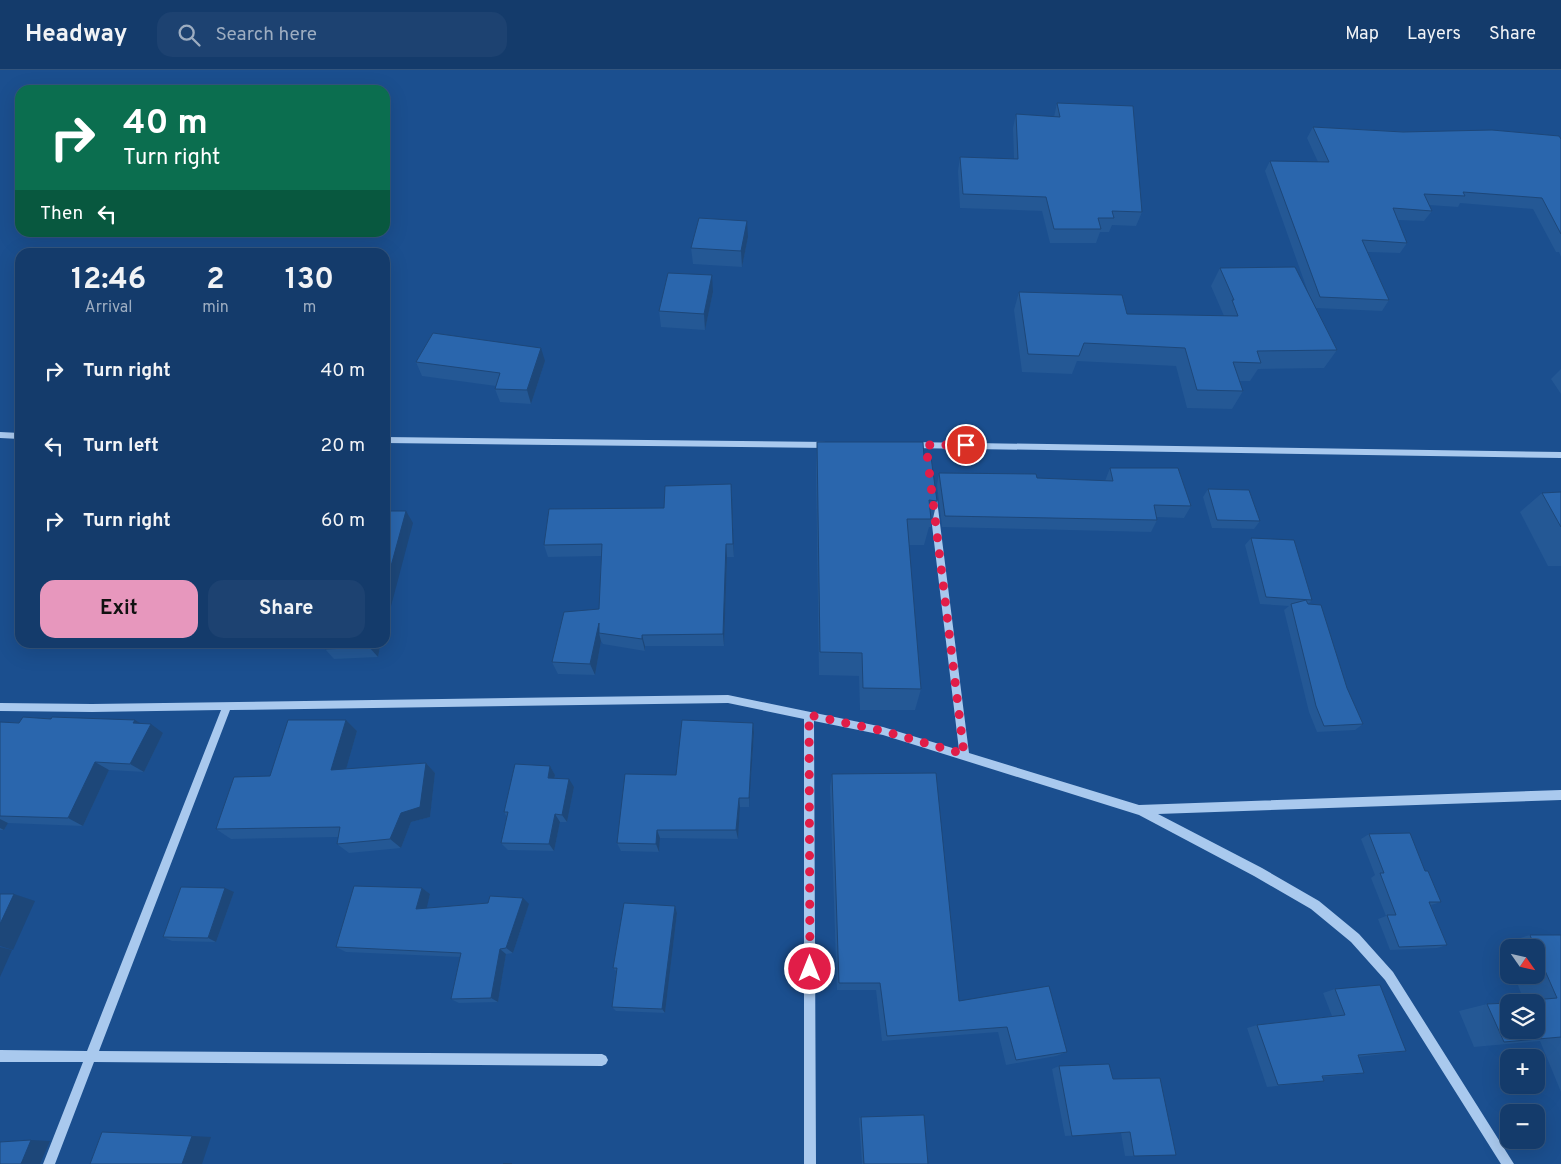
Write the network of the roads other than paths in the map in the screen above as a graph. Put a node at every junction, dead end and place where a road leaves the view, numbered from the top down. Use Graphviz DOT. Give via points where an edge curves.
graph roads {
  1 [pos="0,435"];
  2 [pos="15,436"];
  3 [pos="390,440"];
  4 [pos="837,445"];
  5 [pos="906,445"];
  6 [pos="926,445"];
  7 [pos="927,454"];
  8 [pos="1561,455"];
  9 [pos="932,493"];
  10 [pos="227,706"];
  11 [pos="0,707"];
  12 [pos="809,715"];
  13 [pos="964,754"];
  14 [pos="1561,795"];
  15 [pos="1139,810"];
  16 [pos="0,1056"];
  17 [pos="90,1058"];
  18 [pos="602,1060"];
  19 [pos="49,1164"];
  20 [pos="810,1164"];
  21 [pos="1508,1164"];
  1 -- 2 [label="street"];
  3 -- 4 [label="street"];
  5 -- 6 [label="street"];
  6 -- 7 [label="street"];
  6 -- 8 [label="street"];
  9 -- 13 [label="street"];
  10 -- 11 [label="street"];
  10 -- 12 [label="street" via="728,699"];
  10 -- 17 [label="street"];
  12 -- 13 [label="street" via="883,731"];
  12 -- 20 [label="street"];
  13 -- 15 [label="street"];
  14 -- 15 [label="street"];
  15 -- 21 [label="street" via="1315,905 1355,938 1388,976"];
  16 -- 17 [label="street"];
  17 -- 18 [label="street"];
  17 -- 19 [label="street"];
}
